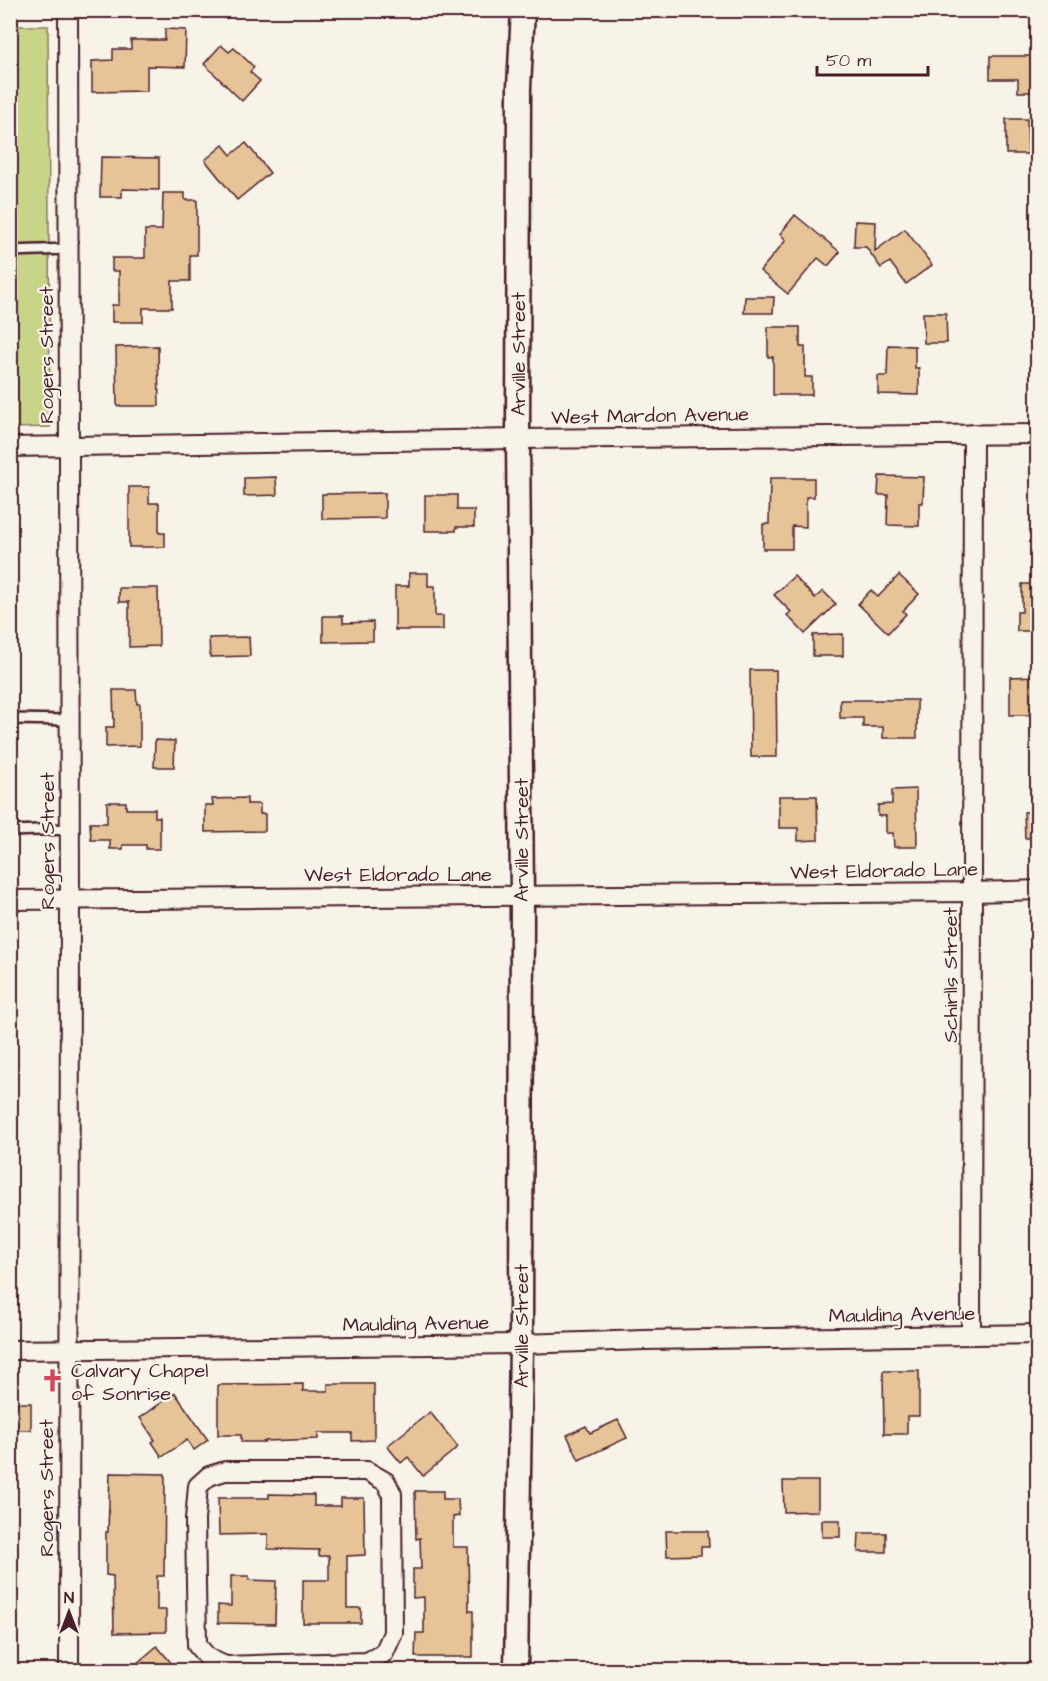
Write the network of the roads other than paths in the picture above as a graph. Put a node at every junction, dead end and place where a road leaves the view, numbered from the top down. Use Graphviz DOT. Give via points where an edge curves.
graph roads {
  1 [pos="68,10"];
  2 [pos="523,10"];
  3 [pos="69,249"];
  4 [pos="10,251"];
  5 [pos="973,434"];
  6 [pos="1038,434"];
  7 [pos="518,439"];
  8 [pos="69,446"];
  9 [pos="10,447"];
  10 [pos="10,719"];
  11 [pos="69,720"];
  12 [pos="70,829"];
  13 [pos="10,831"];
  14 [pos="1038,890"];
  15 [pos="973,892"];
  16 [pos="522,896"];
  17 [pos="70,899"];
  18 [pos="10,900"];
  19 [pos="1038,1334"];
  20 [pos="971,1335"];
  21 [pos="521,1344"];
  22 [pos="10,1350"];
  23 [pos="69,1350"];
  24 [pos="281,1668"];
  25 [pos="69,1671"];
  26 [pos="516,1671"];
  1 -- 3 [label="street, Rogers Street"];
  2 -- 7 [label="street, Arville Street" via="519,87"];
  3 -- 4 [label="lane"];
  3 -- 8 [label="street, Rogers Street"];
  5 -- 6 [label="street, West Mardon Avenue"];
  5 -- 7 [label="street, West Mardon Avenue"];
  5 -- 15 [label="street, Schirlls Street"];
  7 -- 8 [label="street, West Mardon Avenue"];
  7 -- 16 [label="street, Arville Street"];
  8 -- 9 [label="street, West Mardon Avenue"];
  8 -- 11 [label="street, Rogers Street"];
  10 -- 11 [label="lane"];
  11 -- 12 [label="street, Rogers Street"];
  12 -- 13 [label="lane"];
  12 -- 17 [label="street, Rogers Street"];
  14 -- 15 [label="street, West Eldorado Lane"];
  15 -- 16 [label="street, West Eldorado Lane"];
  15 -- 20 [label="street, Schirlls Street"];
  16 -- 17 [label="street, West Eldorado Lane"];
  16 -- 21 [label="street, Arville Street"];
  17 -- 18 [label="street, West Eldorado Lane"];
  17 -- 23 [label="street, Rogers Street"];
  19 -- 20 [label="street, Maulding Avenue"];
  20 -- 21 [label="street, Maulding Avenue"];
  21 -- 23 [label="street, Maulding Avenue"];
  21 -- 26 [label="street, Arville Street"];
  22 -- 23 [label="street, Maulding Avenue"];
  23 -- 25 [label="street, Rogers Street"];
  24 -- 24 [label="street" via="367,1662 384,1653 393,1633 392,1494 386,1482 367,1471 225,1471 209,1476 198,1486 198,1645 208,1658 225,1666"];
}
